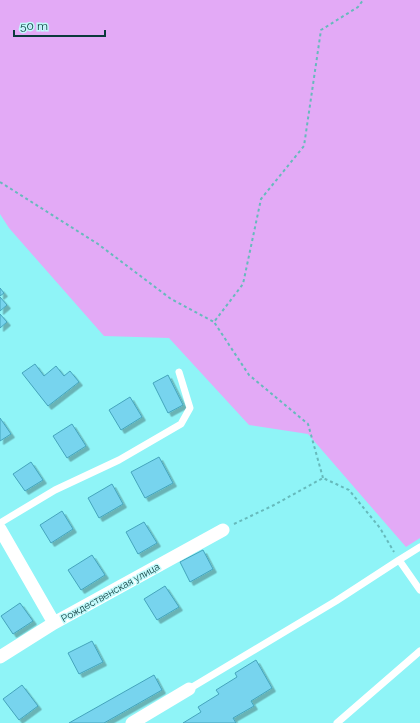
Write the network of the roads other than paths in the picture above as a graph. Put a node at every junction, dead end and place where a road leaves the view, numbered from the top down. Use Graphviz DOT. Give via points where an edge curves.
graph roads {
  1 [pos="178,372"];
  2 [pos="0,523"];
  3 [pos="0,529"];
  4 [pos="223,530"];
  5 [pos="420,547"];
  6 [pos="399,560"];
  7 [pos="420,590"];
  8 [pos="54,623"];
  9 [pos="420,651"];
  10 [pos="0,657"];
  11 [pos="189,689"];
  12 [pos="132,723"];
  13 [pos="337,723"];
  1 -- 2 [label="lane" via="190,408 182,424 119,460 55,490"];
  3 -- 8 [label="street"];
  4 -- 8 [label="street, Рождественская улица"];
  5 -- 6 [label="lane"];
  6 -- 7 [label="lane"];
  6 -- 11 [label="lane"];
  8 -- 10 [label="street, Рождественская улица"];
  9 -- 13 [label="lane"];
  11 -- 12 [label="street"];
}
